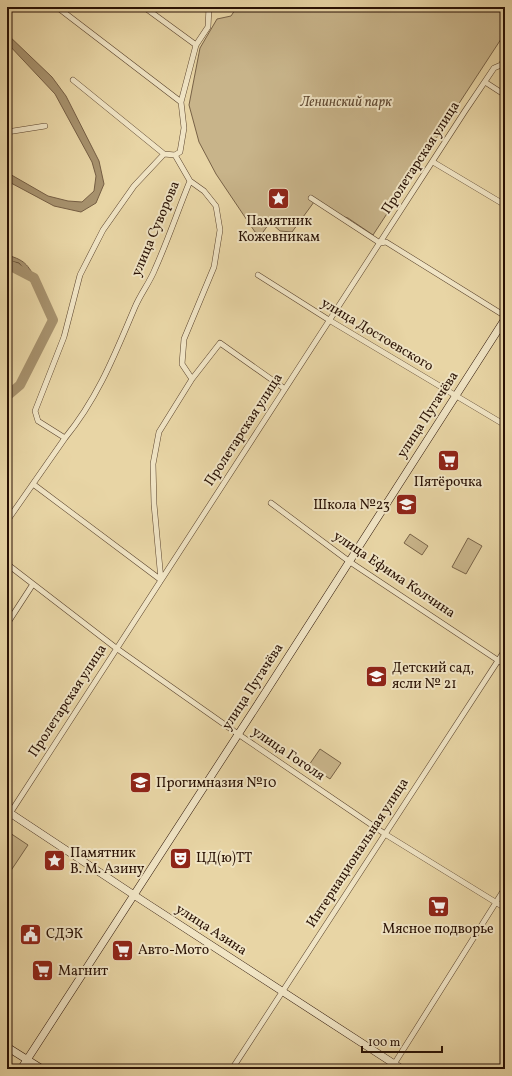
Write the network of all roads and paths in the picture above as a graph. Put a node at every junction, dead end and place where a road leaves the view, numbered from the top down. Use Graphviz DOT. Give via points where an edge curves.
graph roads {
  1 [pos="57,7"];
  2 [pos="144,7"];
  3 [pos="209,7"];
  4 [pos="196,45"];
  5 [pos="505,59"];
  6 [pos="73,80"];
  7 [pos="485,82"];
  8 [pos="505,94"];
  9 [pos="181,102"];
  10 [pos="45,126"];
  11 [pos="7,132"];
  12 [pos="164,154"];
  13 [pos="174,155"];
  14 [pos="433,162"];
  15 [pos="190,181"];
  16 [pos="311,198"];
  17 [pos="505,205"];
  18 [pos="380,243"];
  19 [pos="258,275"];
  20 [pos="505,318"];
  21 [pos="329,320"];
  22 [pos="192,378"];
  23 [pos="285,389"];
  24 [pos="455,396"];
  25 [pos="505,425"];
  26 [pos="65,438"];
  27 [pos="33,484"];
  28 [pos="271,503"];
  29 [pos="7,521"];
  30 [pos="350,562"];
  31 [pos="7,564"];
  32 [pos="161,580"];
  33 [pos="33,584"];
  34 [pos="7,624"];
  35 [pos="116,648"];
  36 [pos="505,650"];
  37 [pos="498,660"];
  38 [pos="505,665"];
  39 [pos="238,734"];
  40 [pos="8,814"];
  41 [pos="385,834"];
  42 [pos="505,888"];
  43 [pos="134,895"];
  44 [pos="495,902"];
  45 [pos="505,908"];
  46 [pos="282,991"];
  47 [pos="7,1047"];
  48 [pos="27,1060"];
  49 [pos="392,1066"];
  50 [pos="21,1069"];
  51 [pos="42,1069"];
  52 [pos="232,1069"];
  53 [pos="402,1069"];
  1 -- 9 [label="street"];
  2 -- 4 [label="street"];
  3 -- 4 [label="street" via="208,27"];
  4 -- 9 [label="street"];
  5 -- 7 [label="street, Пролетарская улица" via="501,65 494,68"];
  6 -- 12 [label="street"];
  7 -- 8 [label="street"];
  7 -- 14 [label="street, Пролетарская улица"];
  9 -- 13 [label="street" via="184,128 180,152"];
  10 -- 11 [label="street"];
  12 -- 13 [label="street"];
  12 -- 26 [label="street" via="134,186 103,230 80,275 64,337 35,411 38,421"];
  13 -- 15 [label="street"];
  14 -- 17 [label="street"];
  14 -- 18 [label="street, Пролетарская улица"];
  15 -- 22 [label="street, улица Суворова" via="204,191 216,206 220,230 214,266 184,339 182,364"];
  15 -- 26 [label="street, улица Суворова" via="155,271 140,295 111,364 95,395"];
  16 -- 18 [label="street"];
  18 -- 20 [label="street" via="386,242"];
  18 -- 21 [label="street, Пролетарская улица"];
  19 -- 21 [label="street, улица Достоевского"];
  20 -- 24 [label="street, улица Пугачёва"];
  21 -- 23 [label="street, Пролетарская улица"];
  21 -- 24 [label="street, улица Достоевского"];
  22 -- 23 [label="street" via="220,343"];
  22 -- 32 [label="street" via="159,432 153,464"];
  23 -- 32 [label="street, Пролетарская улица"];
  24 -- 25 [label="street, улица Достоевского"];
  24 -- 30 [label="street, улица Пугачёва"];
  26 -- 27 [label="street, улица Суворова"];
  27 -- 29 [label="street, улица Суворова"];
  27 -- 32 [label="street"];
  28 -- 30 [label="street, улица Ефима Колчина"];
  30 -- 37 [label="street, улица Ефима Колчина"];
  30 -- 39 [label="street, улица Пугачёва"];
  31 -- 33 [label="street, улица Гоголя"];
  32 -- 35 [label="street, Пролетарская улица"];
  33 -- 34 [label="street"];
  33 -- 35 [label="street, улица Гоголя"];
  35 -- 39 [label="street, улица Гоголя"];
  35 -- 40 [label="street, Пролетарская улица"];
  36 -- 37 [label="street, Интернациональная улица"];
  37 -- 38 [label="street, улица Ефима Колчина"];
  37 -- 41 [label="street, Интернациональная улица"];
  39 -- 41 [label="street, улица Гоголя"];
  39 -- 43 [label="street, улица Пугачёва"];
  40 -- 43 [label="street, улица Азина"];
  41 -- 44 [label="street, улица Гоголя"];
  41 -- 46 [label="street, Интернациональная улица"];
  42 -- 44 [label="street"];
  43 -- 46 [label="street, улица Азина"];
  43 -- 48 [label="street, улица Пугачёва"];
  44 -- 45 [label="street, улица Гоголя"];
  44 -- 49 [label="street"];
  46 -- 49 [label="street, улица Азина"];
  46 -- 52 [label="street, Интернациональная улица"];
  47 -- 48 [label="street"];
  48 -- 50 [label="street, улица Пугачёва"];
  48 -- 51 [label="street"];
  49 -- 53 [label="street, улица Азина"];
}
